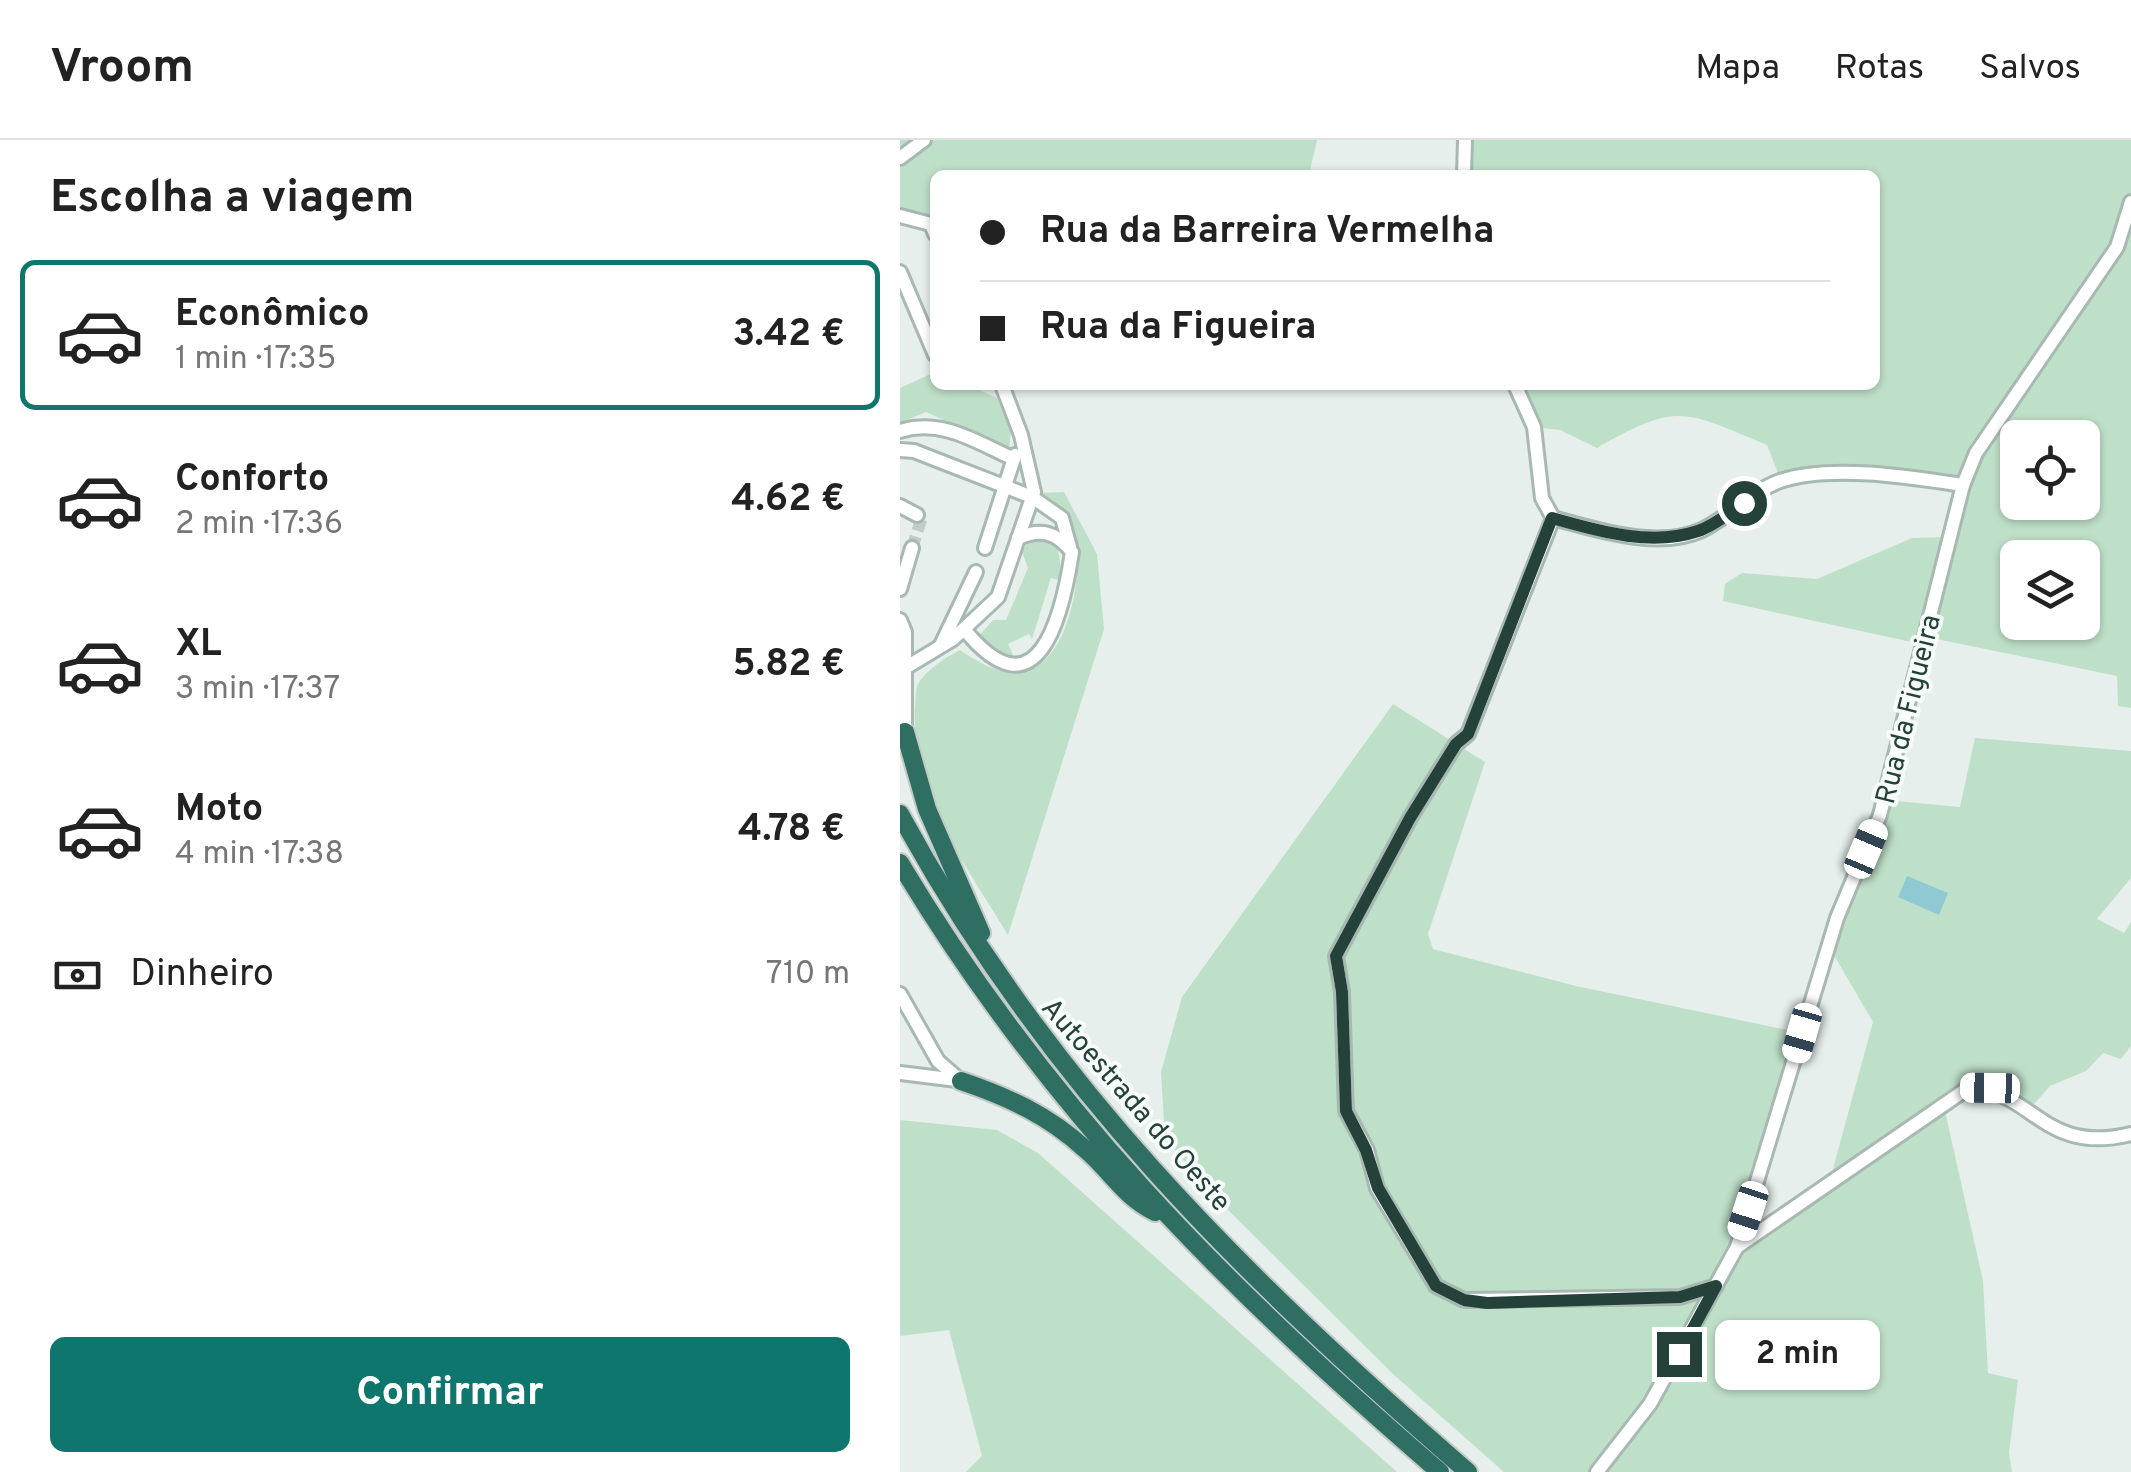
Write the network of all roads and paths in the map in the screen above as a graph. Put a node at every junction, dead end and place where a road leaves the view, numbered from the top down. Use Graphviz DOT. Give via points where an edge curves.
graph roads {
  1 [pos="924,140"];
  2 [pos="1465,140"];
  3 [pos="900,158"];
  4 [pos="1464,170"];
  5 [pos="2131,202"];
  6 [pos="900,216"];
  7 [pos="930,224"];
  8 [pos="900,272"];
  9 [pos="930,343"];
  10 [pos="1004,390"];
  11 [pos="1517,390"];
  12 [pos="900,431"];
  13 [pos="1021,435"];
  14 [pos="900,450"];
  15 [pos="1014,460"];
  16 [pos="1963,484"];
  17 [pos="1006,486"];
  18 [pos="1032,497"];
  19 [pos="900,506"];
  20 [pos="917,515"];
  21 [pos="1552,518"];
  22 [pos="1018,538"];
  23 [pos="912,548"];
  24 [pos="985,548"];
  25 [pos="1072,552"];
  26 [pos="976,572"];
  27 [pos="900,590"];
  28 [pos="900,620"];
  29 [pos="964,629"];
  30 [pos="940,647"];
  31 [pos="905,668"];
  32 [pos="905,732"];
  33 [pos="900,814"];
  34 [pos="900,862"];
  35 [pos="1003,984"];
  36 [pos="900,994"];
  37 [pos="900,1073"];
  38 [pos="961,1080"];
  39 [pos="2131,1134"];
  40 [pos="1166,1218"];
  41 [pos="1736,1247"];
  42 [pos="1716,1286"];
  43 [pos="1600,1471"];
  44 [pos="1440,1472"];
  45 [pos="1468,1472"];
  1 -- 3 [label="street"];
  2 -- 4 [label="street"];
  5 -- 16 [label="street, Rua da Figueira" via="2117,247 1976,452"];
  6 -- 7 [label="street"];
  8 -- 9 [label="street"];
  10 -- 13 [label="street"];
  11 -- 21 [label="street" via="1534,427 1542,498"];
  12 -- 15 [label="street" via="923,424 953,430"];
  13 -- 15 [label="street"];
  13 -- 18 [label="street"];
  14 -- 17 [label="street"];
  15 -- 17 [label="street"];
  16 -- 21 [label="street" via="1893,475 1780,481 1700,531 1660,538"];
  16 -- 41 [label="street, Rua da Figueira" via="1885,800 1837,918"];
  17 -- 18 [label="street"];
  17 -- 24 [label="street"];
  18 -- 22 [label="street"];
  18 -- 25 [label="street" via="1062,518"];
  19 -- 20 [label="street"];
  21 -- 42 [label="street" via="1468,734 1410,818 1336,956 1346,1111 1378,1188 1436,1286 1464,1300 1680,1297"];
  22 -- 25 [label="street" via="1036,530 1060,537"];
  22 -- 29 [label="street" via="998,597"];
  23 -- 27 [label="street"];
  25 -- 29 [label="street" via="1044,651 1026,664 1004,665 985,655"];
  26 -- 30 [label="street"];
  28 -- 31 [label="street"];
  29 -- 30 [label="street"];
  30 -- 31 [label="street"];
  31 -- 32 [label="street"];
  32 -- 35 [label="highway" via="927,809"];
  33 -- 35 [label="highway, Autoestrada do Oeste"];
  34 -- 40 [label="highway, Autoestrada do Oeste" via="1006,1024"];
  35 -- 45 [label="highway, Autoestrada do Oeste" via="1166,1188 1342,1362"];
  36 -- 38 [label="street" via="938,1061"];
  37 -- 38 [label="street"];
  38 -- 40 [label="highway" via="1039,1112 1089,1152 1130,1200"];
  39 -- 41 [label="street" via="2104,1140 2069,1136 1990,1088 1968,1088"];
  40 -- 44 [label="highway, Autoestrada do Oeste" via="1291,1341"];
  41 -- 42 [label="street, Rua da Figueira"];
  42 -- 43 [label="street, Rua da Figueira" via="1650,1404"];
}
